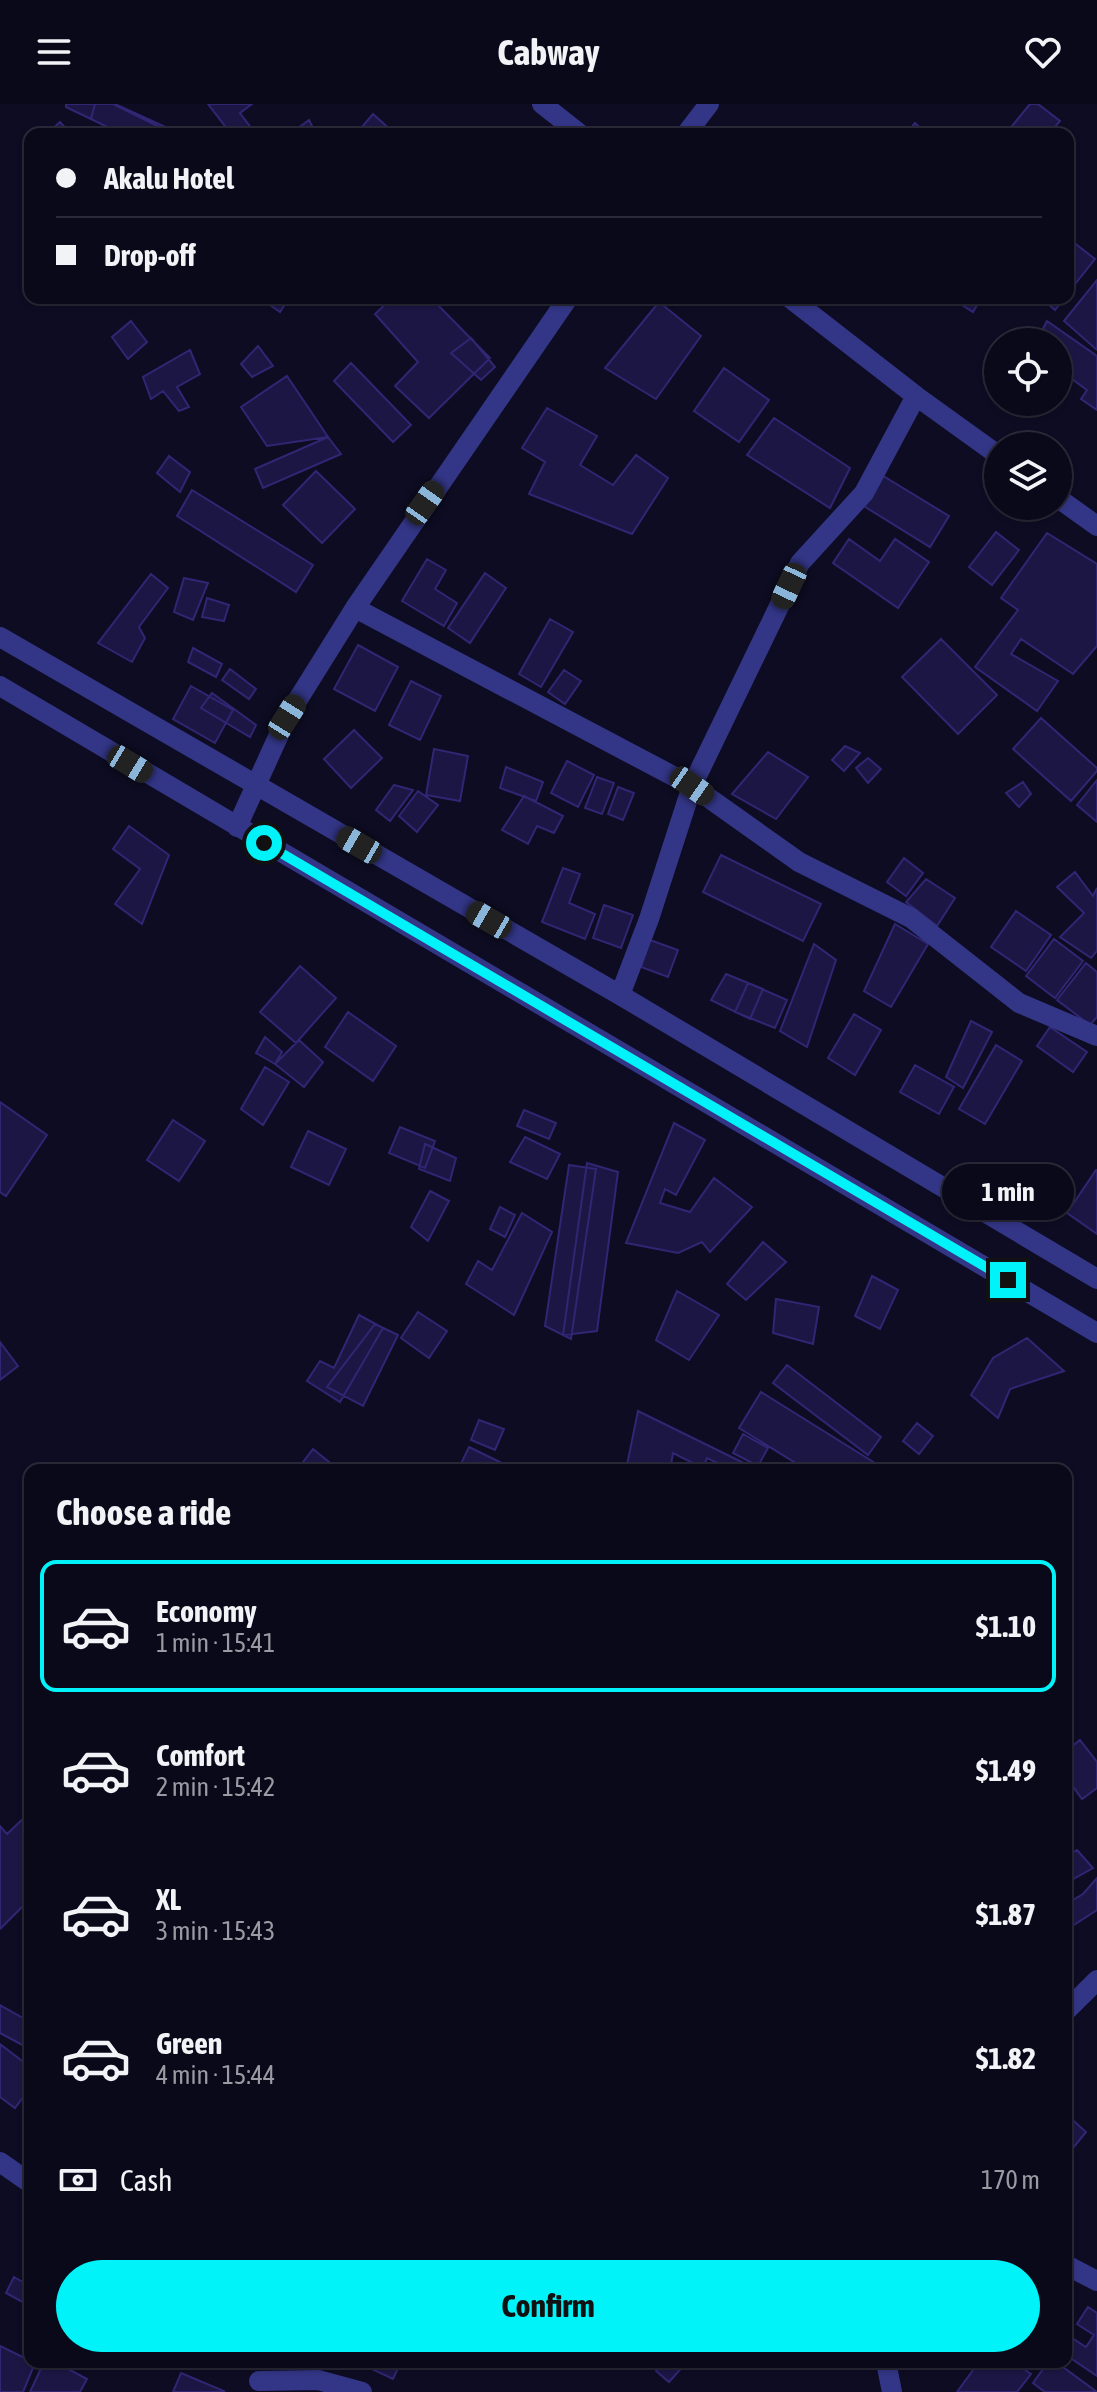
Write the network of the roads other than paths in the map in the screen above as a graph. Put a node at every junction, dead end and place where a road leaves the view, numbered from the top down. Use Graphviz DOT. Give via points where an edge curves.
graph roads {
  1 [pos="542,104"];
  2 [pos="709,104"];
  3 [pos="572,128"];
  4 [pos="691,128"];
  5 [pos="564,304"];
  6 [pos="798,304"];
  7 [pos="916,396"];
  8 [pos="984,445"];
  9 [pos="1072,508"];
  10 [pos="1097,526"];
  11 [pos="355,608"];
  12 [pos="0,637"];
  13 [pos="0,686"];
  14 [pos="254,785"];
  15 [pos="692,786"];
  16 [pos="237,827"];
  17 [pos="620,995"];
  18 [pos="1097,1036"];
  19 [pos="1097,1279"];
  20 [pos="1097,1333"];
  21 [pos="1097,1980"];
  22 [pos="1072,2005"];
  23 [pos="0,2162"];
  24 [pos="24,2179"];
  25 [pos="1072,2268"];
  26 [pos="1097,2281"];
  27 [pos="887,2368"];
  28 [pos="258,2387"];
  29 [pos="362,2392"];
  30 [pos="892,2392"];
  1 -- 3 [label="street"];
  2 -- 4 [label="street"];
  5 -- 11 [label="street"];
  6 -- 7 [label="street"];
  7 -- 8 [label="street"];
  7 -- 15 [label="street" via="864,493 800,563"];
  9 -- 10 [label="street"];
  11 -- 14 [label="street" via="287,717"];
  11 -- 15 [label="street"];
  12 -- 14 [label="street"];
  13 -- 16 [label="street"];
  14 -- 16 [label="street"];
  14 -- 17 [label="street"];
  15 -- 17 [label="street"];
  15 -- 18 [label="street" via="799,862 911,918 1019,1003"];
  16 -- 20 [label="street"];
  17 -- 19 [label="street"];
  21 -- 22 [label="street"];
  23 -- 24 [label="street"];
  25 -- 26 [label="street"];
  27 -- 30 [label="street"];
  28 -- 29 [label="street" via="318,2380"];
}
